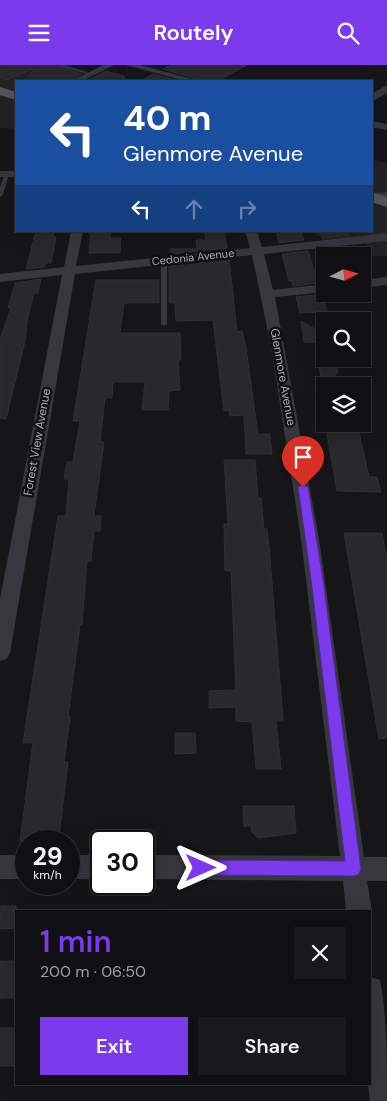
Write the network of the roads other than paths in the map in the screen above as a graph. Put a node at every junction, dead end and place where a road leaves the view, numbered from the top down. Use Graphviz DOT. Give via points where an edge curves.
graph roads {
  1 [pos="60,65"];
  2 [pos="110,65"];
  3 [pos="129,65"];
  4 [pos="92,74"];
  5 [pos="78,80"];
  6 [pos="192,80"];
  7 [pos="387,88"];
  8 [pos="373,98"];
  9 [pos="373,124"];
  10 [pos="387,127"];
  11 [pos="8,174"];
  12 [pos="0,195"];
  13 [pos="387,195"];
  14 [pos="373,197"];
  15 [pos="373,198"];
  16 [pos="387,202"];
  17 [pos="78,232"];
  18 [pos="251,232"];
  19 [pos="387,237"];
  20 [pos="257,250"];
  21 [pos="164,260"];
  22 [pos="69,271"];
  23 [pos="0,277"];
  24 [pos="387,281"];
  25 [pos="371,283"];
  26 [pos="316,289"];
  27 [pos="268,294"];
  28 [pos="164,323"];
  29 [pos="0,653"];
  30 [pos="0,867"];
  31 [pos="15,867"];
  32 [pos="155,867"];
  33 [pos="354,869"];
  34 [pos="387,869"];
  35 [pos="359,910"];
  36 [pos="371,997"];
  37 [pos="385,1101"];
  1 -- 4 [label="lane"];
  2 -- 4 [label="street"];
  3 -- 6 [label="street"];
  4 -- 5 [label="street"];
  7 -- 8 [label="street"];
  9 -- 10 [label="street"];
  11 -- 12 [label="lane"];
  13 -- 14 [label="street"];
  15 -- 16 [label="main road"];
  17 -- 22 [label="street, Forest View Avenue"];
  18 -- 20 [label="street, Glenmore Avenue"];
  19 -- 20 [label="street, Cedonia Avenue"];
  20 -- 21 [label="street, Cedonia Avenue"];
  20 -- 27 [label="street, Glenmore Avenue"];
  21 -- 22 [label="street, Cedonia Avenue"];
  21 -- 28 [label="lane"];
  22 -- 23 [label="street, Cedonia Avenue"];
  22 -- 29 [label="street, Forest View Avenue"];
  24 -- 25 [label="street"];
  26 -- 27 [label="street"];
  27 -- 33 [label="street, Glenmore Avenue" via="301,472"];
  30 -- 31 [label="street"];
  32 -- 33 [label="street"];
  33 -- 34 [label="street"];
  33 -- 35 [label="street, Glenmore Avenue"];
  36 -- 37 [label="street"];
}
